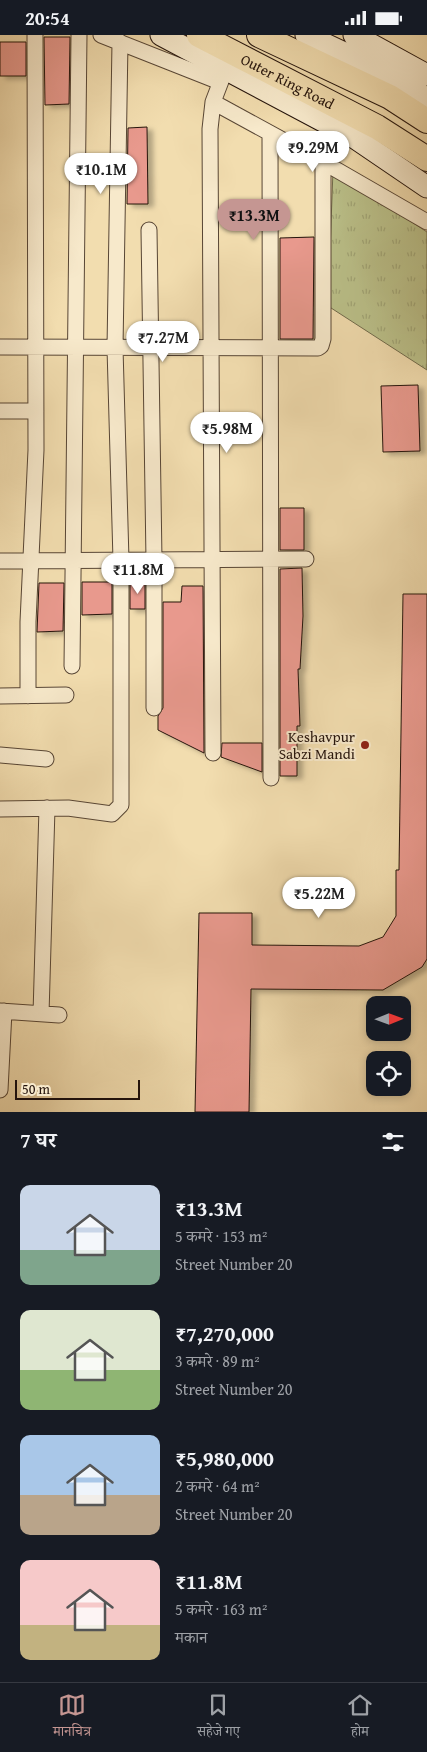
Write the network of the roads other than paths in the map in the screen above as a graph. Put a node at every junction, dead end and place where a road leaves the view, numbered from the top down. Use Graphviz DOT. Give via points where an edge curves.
graph roads {
  1 [pos="34,35"];
  2 [pos="79,35"];
  3 [pos="102,35"];
  4 [pos="161,35"];
  5 [pos="199,35"];
  6 [pos="259,35"];
  7 [pos="306,35"];
  8 [pos="354,35"];
  9 [pos="120,42"];
  10 [pos="223,75"];
  11 [pos="427,75"];
  12 [pos="427,99"];
  13 [pos="213,102"];
  14 [pos="427,121"];
  15 [pos="270,134"];
  16 [pos="427,159"];
  17 [pos="323,162"];
  18 [pos="427,187"];
  19 [pos="427,222"];
  20 [pos="150,230"];
  21 [pos="0,347"];
  22 [pos="35,347"];
  23 [pos="77,347"];
  24 [pos="115,348"];
  25 [pos="152,348"];
  26 [pos="212,348"];
  27 [pos="269,348"];
  28 [pos="0,411"];
  29 [pos="36,411"];
  30 [pos="212,559"];
  31 [pos="270,559"];
  32 [pos="306,559"];
  33 [pos="154,560"];
  34 [pos="0,561"];
  35 [pos="30,561"];
  36 [pos="72,561"];
  37 [pos="120,561"];
  38 [pos="72,665"];
  39 [pos="66,695"];
  40 [pos="0,696"];
  41 [pos="28,696"];
  42 [pos="154,708"];
  43 [pos="213,753"];
  44 [pos="0,755"];
  45 [pos="46,759"];
  46 [pos="271,778"];
  47 [pos="47,808"];
  48 [pos="0,809"];
  49 [pos="2,1011"];
  50 [pos="41,1014"];
  51 [pos="59,1015"];
  52 [pos="0,1090"];
  1 -- 22 [label="street"];
  2 -- 23 [label="street"];
  3 -- 9 [label="street"];
  4 -- 10 [label="street, Outer Ring Road"];
  5 -- 16 [label="main road, Outer Ring Road" via="377,127"];
  6 -- 14 [label="main road, Outer Ring Road" via="390,97"];
  7 -- 12 [label="street" via="397,78"];
  8 -- 11 [label="street"];
  9 -- 10 [label="street"];
  9 -- 24 [label="street"];
  10 -- 13 [label="street"];
  10 -- 18 [label="street, Outer Ring Road" via="355,138"];
  13 -- 15 [label="street"];
  13 -- 26 [label="street" via="210,129"];
  15 -- 17 [label="street"];
  15 -- 27 [label="street"];
  17 -- 19 [label="street"];
  17 -- 27 [label="street" via="321,346"];
  20 -- 25 [label="street"];
  21 -- 22 [label="street"];
  22 -- 23 [label="street"];
  22 -- 29 [label="street"];
  23 -- 24 [label="street"];
  23 -- 36 [label="street"];
  24 -- 25 [label="street"];
  24 -- 37 [label="street"];
  25 -- 26 [label="street"];
  25 -- 33 [label="street"];
  26 -- 27 [label="street"];
  26 -- 30 [label="street"];
  27 -- 31 [label="street"];
  28 -- 29 [label="street"];
  29 -- 35 [label="street"];
  30 -- 31 [label="street"];
  30 -- 33 [label="street"];
  30 -- 43 [label="street"];
  31 -- 32 [label="street"];
  31 -- 46 [label="street"];
  33 -- 37 [label="street"];
  33 -- 42 [label="street"];
  34 -- 35 [label="street"];
  35 -- 36 [label="street"];
  35 -- 41 [label="street"];
  36 -- 37 [label="street"];
  36 -- 38 [label="street"];
  37 -- 47 [label="street" via="121,805 112,814"];
  39 -- 41 [label="street"];
  40 -- 41 [label="street"];
  44 -- 45 [label="street"];
  47 -- 48 [label="street"];
  47 -- 50 [label="street"];
  49 -- 50 [label="street"];
  49 -- 52 [label="street"];
  50 -- 51 [label="street"];
}
